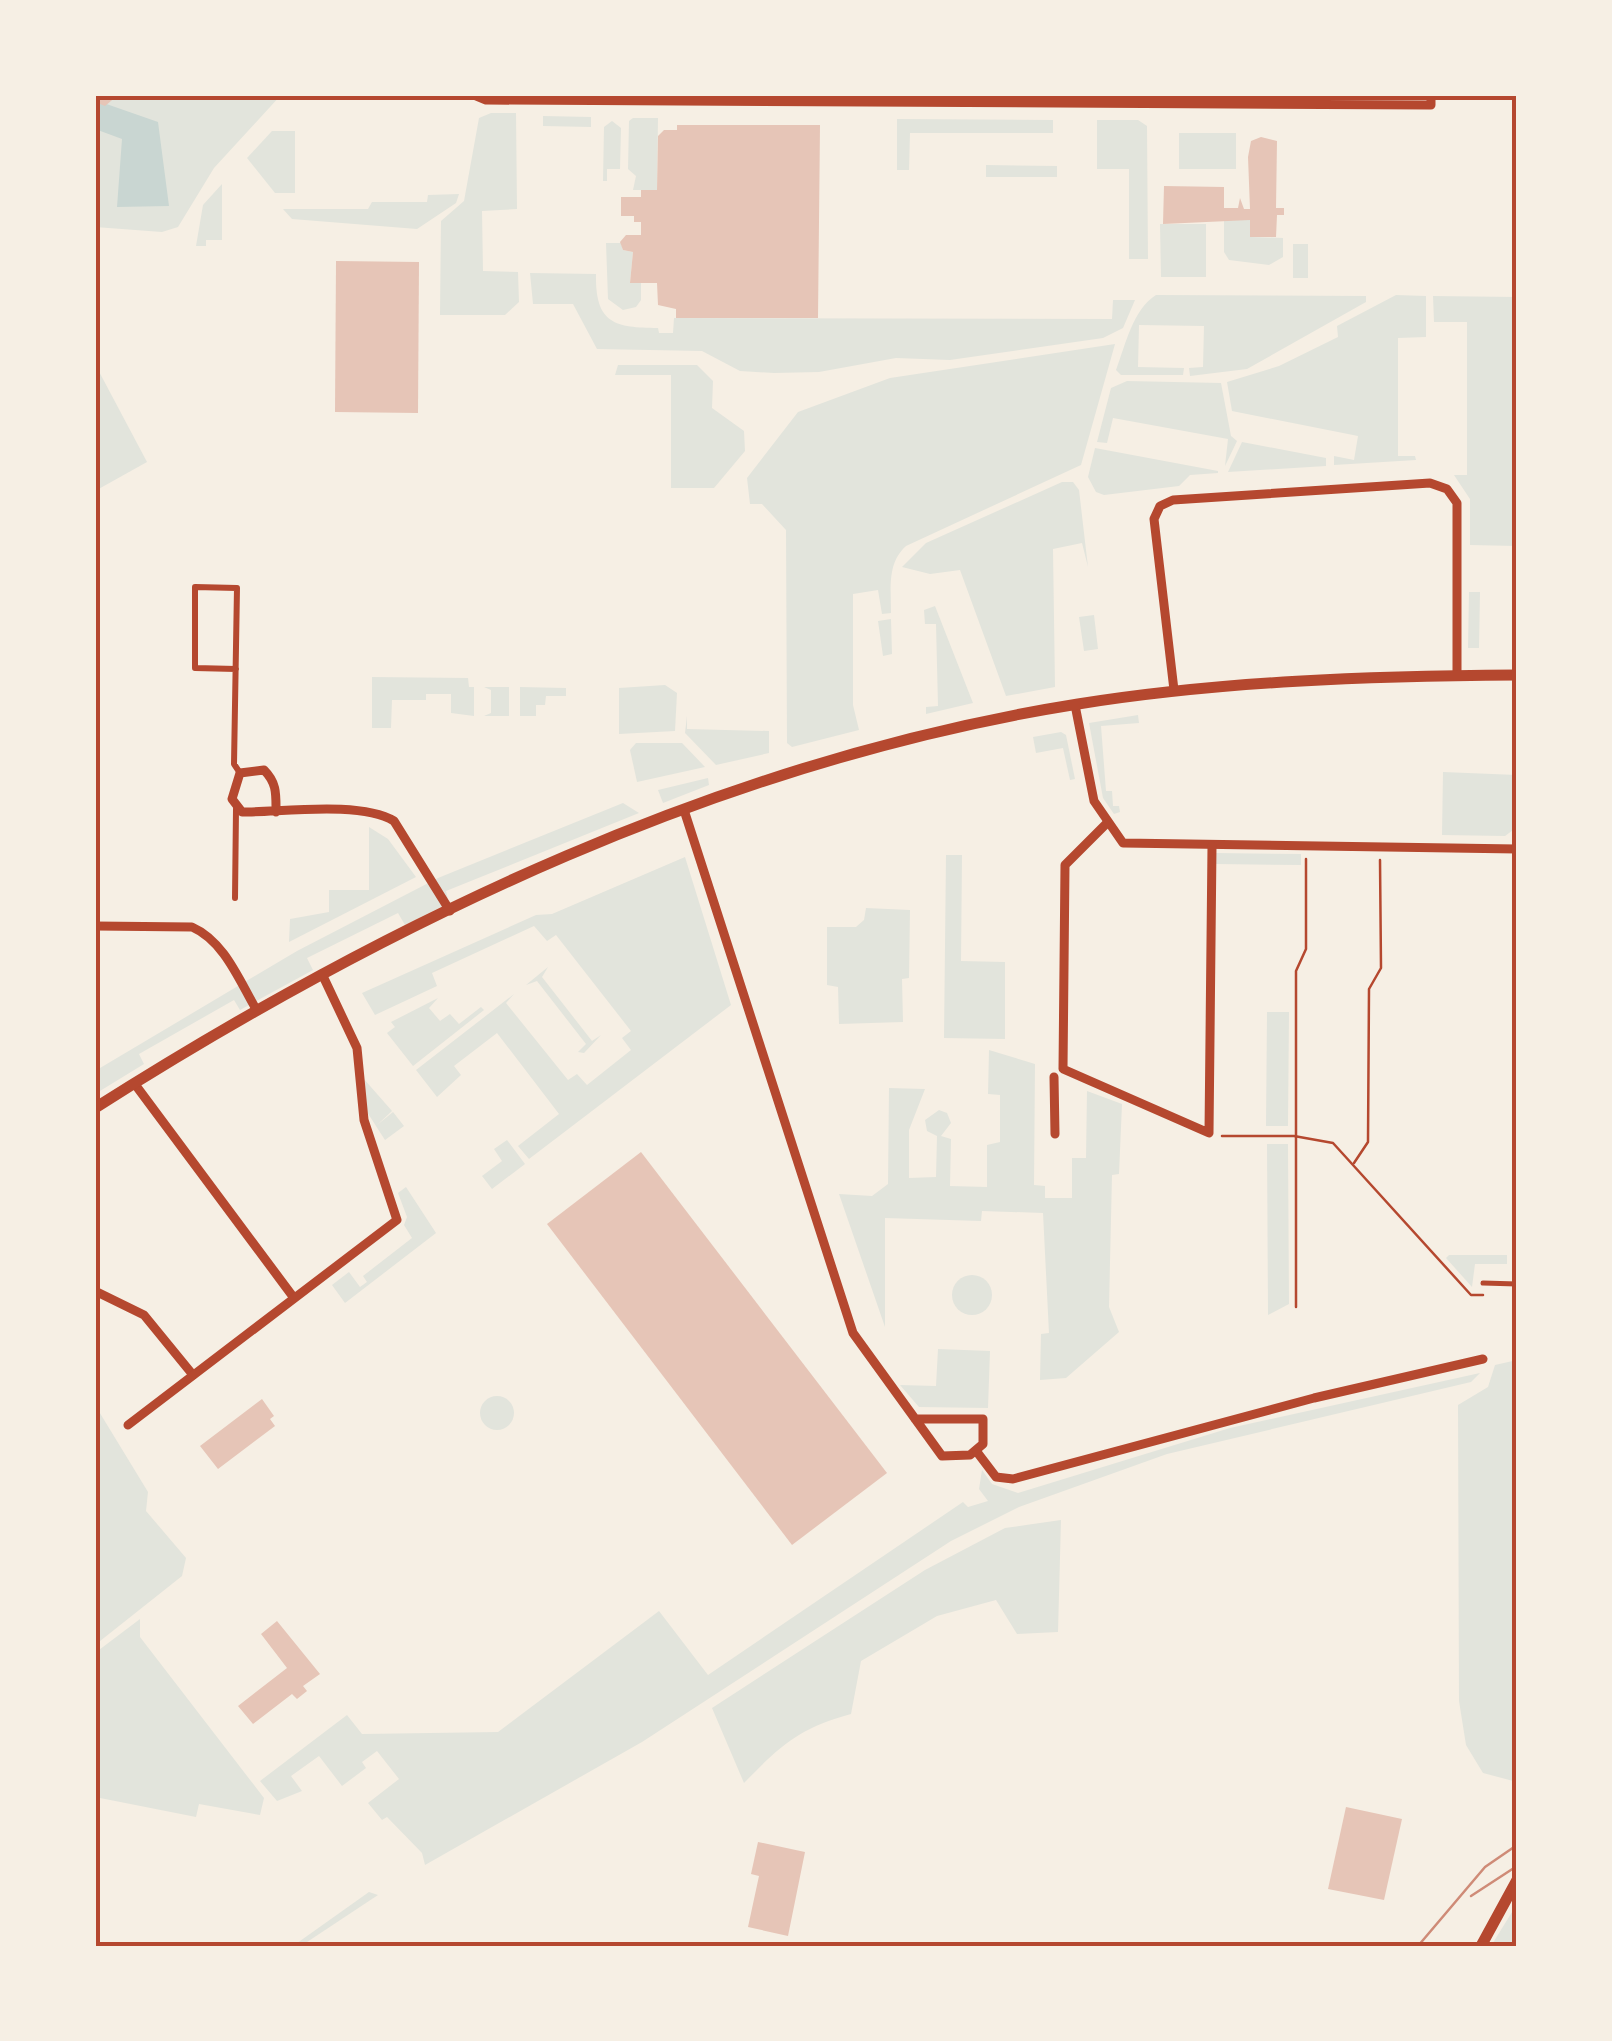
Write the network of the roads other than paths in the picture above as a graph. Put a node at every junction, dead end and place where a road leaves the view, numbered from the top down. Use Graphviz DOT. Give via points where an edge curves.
graph roads {
  1 [pos="1432,95"];
  2 [pos="475,96"];
  3 [pos="1145,99"];
  4 [pos="236,669"];
  5 [pos="1517,675"];
  6 [pos="1457,676"];
  7 [pos="1174,690"];
  8 [pos="1075,705"];
  9 [pos="240,773"];
  10 [pos="236,809"];
  11 [pos="684,810"];
  12 [pos="276,812"];
  13 [pos="1106,824"];
  14 [pos="1212,846"];
  15 [pos="1517,849"];
  16 [pos="235,898"];
  17 [pos="450,911"];
  18 [pos="95,926"];
  19 [pos="322,974"];
  20 [pos="256,1009"];
  21 [pos="1059,1073"];
  22 [pos="134,1083"];
  23 [pos="95,1108"];
  24 [pos="1054,1134"];
  25 [pos="1483,1284"];
  26 [pos="1517,1284"];
  27 [pos="95,1291"];
  28 [pos="294,1298"];
  29 [pos="1483,1359"];
  30 [pos="193,1375"];
  31 [pos="915,1419"];
  32 [pos="128,1425"];
  33 [pos="978,1452"];
  34 [pos="1517,1880"];
  35 [pos="1480,1946"];
  1 -- 3 [label="street" via="1431,105"];
  2 -- 3 [label="street"];
  4 -- 4 [label="street" via="195,668 195,588 237,588"];
  4 -- 9 [label="street" via="234,764"];
  5 -- 6 [label="street"];
  6 -- 7 [label="street"];
  6 -- 7 [label="street" via="1457,503 1447,489 1430,483 1160,506 1154,519"];
  7 -- 8 [label="street"];
  8 -- 11 [label="street" via="898,742"];
  8 -- 13 [label="street" via="1094,801"];
  9 -- 10 [label="street" via="232,787"];
  9 -- 12 [label="street" via="264,770 270,776"];
  10 -- 12 [label="street"];
  10 -- 16 [label="street"];
  11 -- 17 [label="street"];
  11 -- 31 [label="street" via="852,1333"];
  12 -- 17 [label="street" via="383,814 413,846"];
  13 -- 14 [label="street" via="1122,843"];
  13 -- 21 [label="street" via="1065,866"];
  14 -- 15 [label="street"];
  14 -- 21 [label="street" via="1208,1132"];
  17 -- 19 [label="street"];
  18 -- 20 [label="street" via="204,932"];
  19 -- 20 [label="street"];
  19 -- 28 [label="street" via="357,1048 364,1120 397,1220"];
  20 -- 22 [label="street"];
  21 -- 24 [label="street"];
  22 -- 23 [label="street"];
  22 -- 28 [label="street"];
  25 -- 26 [label="lane"];
  27 -- 30 [label="street" via="144,1315"];
  28 -- 30 [label="street"];
  29 -- 33 [label="street" via="1013,1479 996,1477"];
  30 -- 32 [label="street"];
  31 -- 33 [label="street" via="942,1456"];
  31 -- 33 [label="street" via="984,1418"];
  34 -- 35 [label="street"];
}
